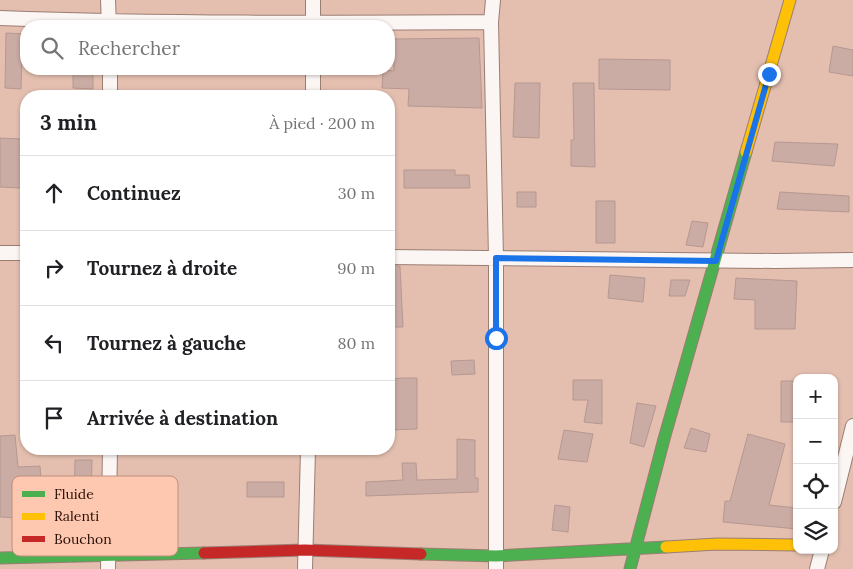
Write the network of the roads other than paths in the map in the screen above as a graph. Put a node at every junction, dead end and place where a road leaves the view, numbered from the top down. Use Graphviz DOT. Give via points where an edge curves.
graph roads {
  1 [pos="108,0"];
  2 [pos="313,0"];
  3 [pos="493,0"];
  4 [pos="790,0"];
  5 [pos="0,18"];
  6 [pos="36,20"];
  7 [pos="109,20"];
  8 [pos="312,20"];
  9 [pos="491,22"];
  10 [pos="395,24"];
  11 [pos="110,75"];
  12 [pos="313,75"];
  13 [pos="110,90"];
  14 [pos="313,90"];
  15 [pos="0,253"];
  16 [pos="20,253"];
  17 [pos="395,257"];
  18 [pos="496,258"];
  19 [pos="853,260"];
  20 [pos="716,261"];
  21 [pos="853,426"];
  22 [pos="110,455"];
  23 [pos="308,455"];
  24 [pos="109,476"];
  25 [pos="838,486"];
  26 [pos="793,545"];
  27 [pos="636,549"];
  28 [pos="305,550"];
  29 [pos="178,553"];
  30 [pos="821,554"];
  31 [pos="54,556"];
  32 [pos="108,556"];
  33 [pos="0,558"];
  34 [pos="496,562"];
  35 [pos="108,569"];
  36 [pos="305,569"];
  37 [pos="630,569"];
  38 [pos="817,569"];
  1 -- 7 [label="street"];
  2 -- 8 [label="street"];
  3 -- 9 [label="street"];
  4 -- 20 [label="street"];
  5 -- 6 [label="street"];
  9 -- 10 [label="street"];
  9 -- 18 [label="street"];
  11 -- 13 [label="street"];
  12 -- 14 [label="street"];
  15 -- 16 [label="street"];
  17 -- 18 [label="street"];
  18 -- 20 [label="street"];
  18 -- 34 [label="street"];
  19 -- 20 [label="street"];
  20 -- 27 [label="street"];
  21 -- 25 [label="street"];
  22 -- 24 [label="street"];
  23 -- 28 [label="street"];
  26 -- 27 [label="street" via="717,544"];
  27 -- 34 [label="street"];
  27 -- 37 [label="street"];
  28 -- 29 [label="street"];
  28 -- 34 [label="street"];
  28 -- 36 [label="street"];
  30 -- 38 [label="street"];
  31 -- 33 [label="street"];
  32 -- 35 [label="street"];
}
